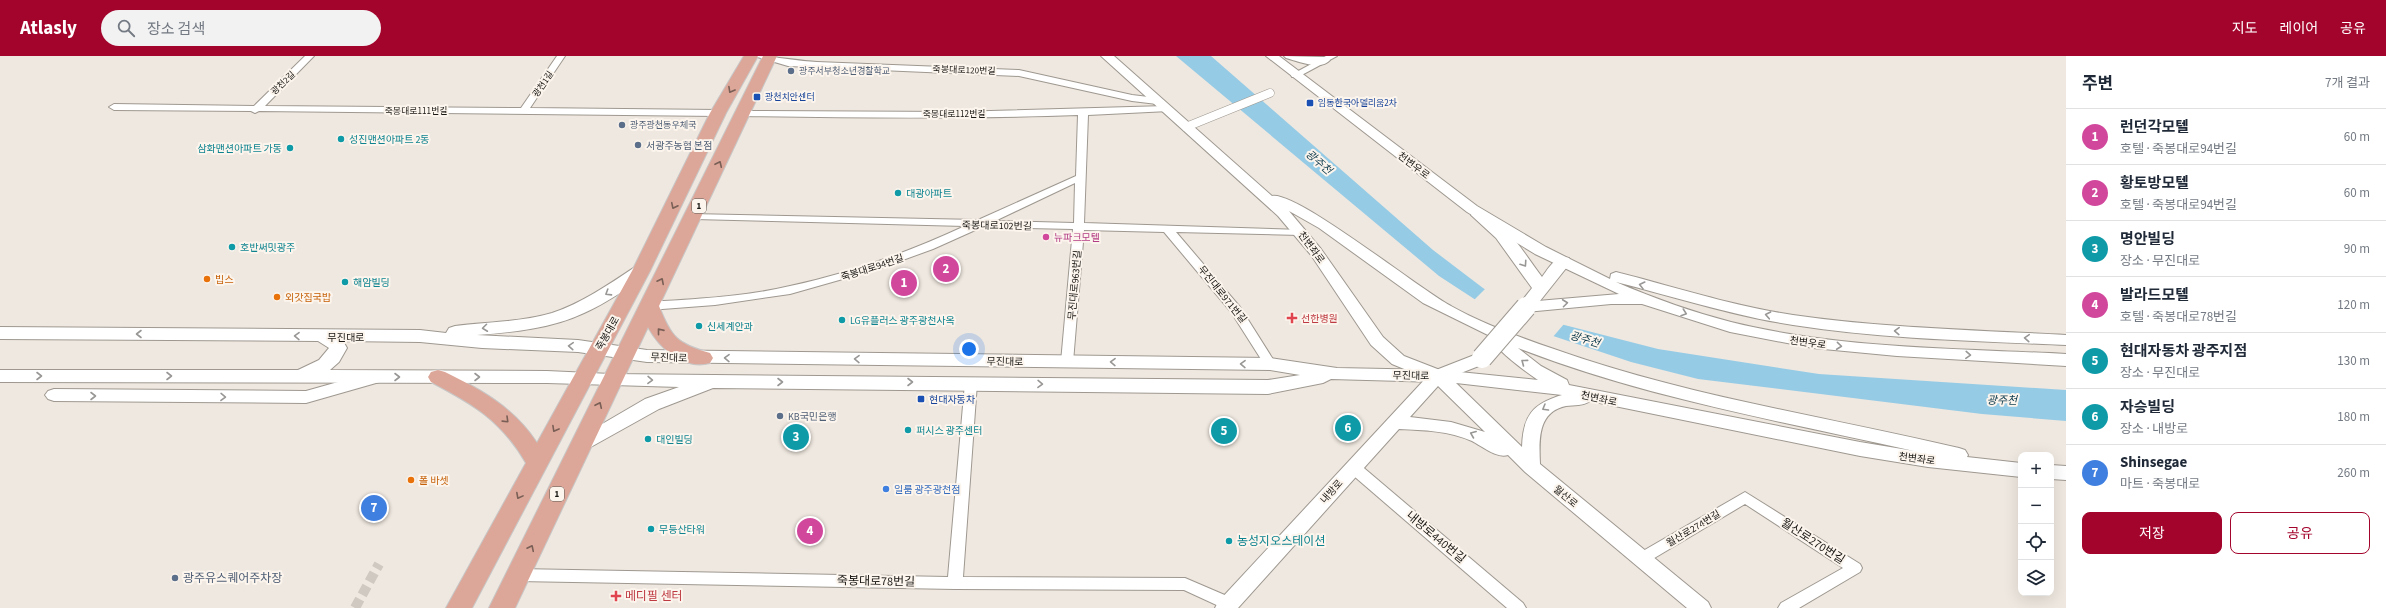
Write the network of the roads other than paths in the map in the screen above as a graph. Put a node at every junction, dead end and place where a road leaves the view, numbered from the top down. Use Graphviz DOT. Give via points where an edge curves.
graph roads {
  1 [pos="310,56"];
  2 [pos="561,56"];
  3 [pos="751,56"];
  4 [pos="1107,56"];
  5 [pos="1272,56"];
  6 [pos="1290,56"];
  7 [pos="766,57"];
  8 [pos="1328,58"];
  9 [pos="1295,75"];
  10 [pos="1270,93"];
  11 [pos="1161,105"];
  12 [pos="114,107"];
  13 [pos="255,110"];
  14 [pos="524,111"];
  15 [pos="718,113"];
  16 [pos="743,113"];
  17 [pos="1082,113"];
  18 [pos="1186,127"];
  19 [pos="1081,177"];
  20 [pos="1256,189"];
  21 [pos="1479,215"];
  22 [pos="694,216"];
  23 [pos="974,225"];
  24 [pos="1079,227"];
  25 [pos="1168,230"];
  26 [pos="1300,232"];
  27 [pos="1563,262"];
  28 [pos="640,271"];
  29 [pos="1540,287"];
  30 [pos="1648,300"];
  31 [pos="648,306"];
  32 [pos="1526,307"];
  33 [pos="0,333"];
  34 [pos="420,336"];
  35 [pos="324,337"];
  36 [pos="1499,339"];
  37 [pos="2066,340"];
  38 [pos="598,349"];
  39 [pos="624,353"];
  40 [pos="703,358"];
  41 [pos="2066,360"];
  42 [pos="1067,362"];
  43 [pos="1270,364"];
  44 [pos="1337,374"];
  45 [pos="0,376"];
  46 [pos="295,376"];
  47 [pos="438,376"];
  48 [pos="1438,376"];
  49 [pos="378,377"];
  50 [pos="582,379"];
  51 [pos="611,380"];
  52 [pos="715,381"];
  53 [pos="971,383"];
  54 [pos="54,395"];
  55 [pos="1596,397"];
  56 [pos="1394,423"];
  57 [pos="580,446"];
  58 [pos="537,462"];
  59 [pos="1353,467"];
  60 [pos="1531,467"];
  61 [pos="2018,469"];
  62 [pos="2018,470"];
  63 [pos="2054,472"];
  64 [pos="2066,473"];
  65 [pos="1746,497"];
  66 [pos="1641,559"];
  67 [pos="518,575"];
  68 [pos="955,583"];
  69 [pos="1227,606"];
  70 [pos="459,608"];
  71 [pos="502,608"];
  72 [pos="1518,608"];
  73 [pos="1701,608"];
  74 [pos="1786,608"];
  1 -- 13 [label="street, 광천2길"];
  2 -- 14 [label="street, 광천1길"];
  3 -- 15 [label="main road, 죽봉대로 / 1, one-way"];
  4 -- 11 [label="street, 천변좌로"];
  5 -- 9 [label="street, 천변우로"];
  6 -- 8 [label="street" via="1310,61"];
  7 -- 11 [label="street, 죽봉대로120번길" via="817,65 1020,73"];
  7 -- 16 [label="main road, 1"];
  8 -- 9 [label="street"];
  9 -- 21 [label="street, 천변우로"];
  10 -- 18 [label="street"];
  11 -- 17 [label="street, 죽봉대로112번길"];
  11 -- 18 [label="street, 천변좌로"];
  12 -- 13 [label="street, 죽봉대로111번길"];
  13 -- 14 [label="street, 죽봉대로111번길"];
  14 -- 15 [label="street, 죽봉대로111번길"];
  15 -- 28 [label="main road, 죽봉대로 / 1, one-way"];
  16 -- 17 [label="street, 죽봉대로112번길"];
  22 -- 16 [label="main road, 1, one-way"];
  17 -- 19 [label="street, 무진대로963번길"];
  18 -- 20 [label="street, 천변좌로"];
  19 -- 23 [label="street, 죽봉대로94번길"];
  19 -- 24 [label="street, 무진대로963번길"];
  20 -- 26 [label="street, 천변좌로"];
  20 -- 61 [label="street, 천변좌로" via="1322,224 1401,283 1464,320 1550,354 1670,391 1737,408 1909,443"];
  21 -- 27 [label="street, 천변우로"];
  21 -- 29 [label="main road, one-way" via="1506,239"];
  22 -- 23 [label="street, 죽봉대로102번길"];
  31 -- 22 [label="main road, 1, one-way"];
  23 -- 24 [label="street, 죽봉대로102번길"];
  23 -- 31 [label="street, 죽봉대로94번길" via="909,255 827,281 745,297"];
  24 -- 25 [label="street, 죽봉대로102번길"];
  24 -- 42 [label="street, 무진대로963번길"];
  25 -- 26 [label="street, 죽봉대로102번길"];
  25 -- 43 [label="street, 무진대로971번길" via="1223,290 1251,329"];
  26 -- 48 [label="street, 천변좌로" via="1377,341 1398,360"];
  27 -- 29 [label="main road"];
  27 -- 30 [label="street, 천변우로"];
  37 -- 27 [label="street, 천변우로, one-way" via="1893,331 1794,320 1680,294"];
  28 -- 34 [label="main road, one-way" via="587,305 551,319"];
  28 -- 38 [label="main road, 죽봉대로 / 1"];
  29 -- 32 [label="main road"];
  32 -- 30 [label="street, one-way" via="1611,299"];
  30 -- 41 [label="street, 천변우로, one-way" via="1730,327 1787,339 1904,351"];
  31 -- 39 [label="main road, 1"];
  40 -- 31 [label="main road, one-way" via="682,352 666,339 656,326"];
  32 -- 36 [label="main road, bridge"];
  35 -- 33 [label="main road, 무진대로, one-way"];
  34 -- 35 [label="main road, 무진대로"];
  38 -- 34 [label="main road, 무진대로, one-way"];
  35 -- 46 [label="main road" via="334,342 338,348 336,354 322,367"];
  36 -- 48 [label="main road, 무진대로, bridge" via="1482,358"];
  55 -- 36 [label="street, one-way" via="1550,379 1518,358"];
  38 -- 39 [label="main road, 무진대로"];
  38 -- 50 [label="main road, 죽봉대로 / 1"];
  39 -- 40 [label="main road, 무진대로"];
  39 -- 51 [label="main road, 1"];
  42 -- 40 [label="main road, 무진대로, one-way"];
  43 -- 42 [label="main road, 무진대로, one-way"];
  43 -- 44 [label="main road, 무진대로"];
  44 -- 48 [label="main road, 무진대로"];
  53 -- 44 [label="main road, 무진대로, one-way" via="1268,387"];
  45 -- 46 [label="main road, 무진대로, one-way"];
  46 -- 49 [label="main road, 무진대로"];
  49 -- 47 [label="main road, 무진대로, one-way"];
  47 -- 50 [label="main road, 무진대로, one-way"];
  47 -- 58 [label="main road, one-way" via="485,403 506,419 523,438"];
  48 -- 55 [label="street, 천변좌로" via="1506,381"];
  48 -- 56 [label="street, 내방로"];
  48 -- 60 [label="street, 월산로"];
  54 -- 49 [label="street, one-way" via="306,397"];
  50 -- 51 [label="main road, 무진대로"];
  50 -- 58 [label="main road, 죽봉대로 / 1, one-way"];
  51 -- 52 [label="main road, 무진대로, one-way"];
  57 -- 51 [label="main road, 1, one-way"];
  52 -- 53 [label="main road, 무진대로, one-way"];
  52 -- 57 [label="main road" via="652,404"];
  53 -- 68 [label="street"];
  55 -- 60 [label="street, one-way" via="1554,403 1540,410 1532,421"];
  55 -- 62 [label="street, 천변좌로" via="1860,449 1928,460"];
  56 -- 59 [label="street, 내방로"];
  60 -- 56 [label="street, one-way" via="1484,438 1459,428"];
  67 -- 57 [label="main road, 1, one-way"];
  58 -- 70 [label="main road, 죽봉대로 / 1, one-way"];
  59 -- 69 [label="street, 내방로"];
  59 -- 72 [label="street, 내방로440번길"];
  60 -- 66 [label="street, 월산로"];
  63 -- 64 [label="street"];
  65 -- 66 [label="street, 월산로274번길"];
  65 -- 74 [label="street, 월산로270번길" via="1855,568"];
  66 -- 73 [label="street, 월산로"];
  67 -- 68 [label="street, 죽봉대로78번길"];
  67 -- 71 [label="main road, 1"];
  68 -- 69 [label="street, 죽봉대로78번길" via="1185,584"];
}
